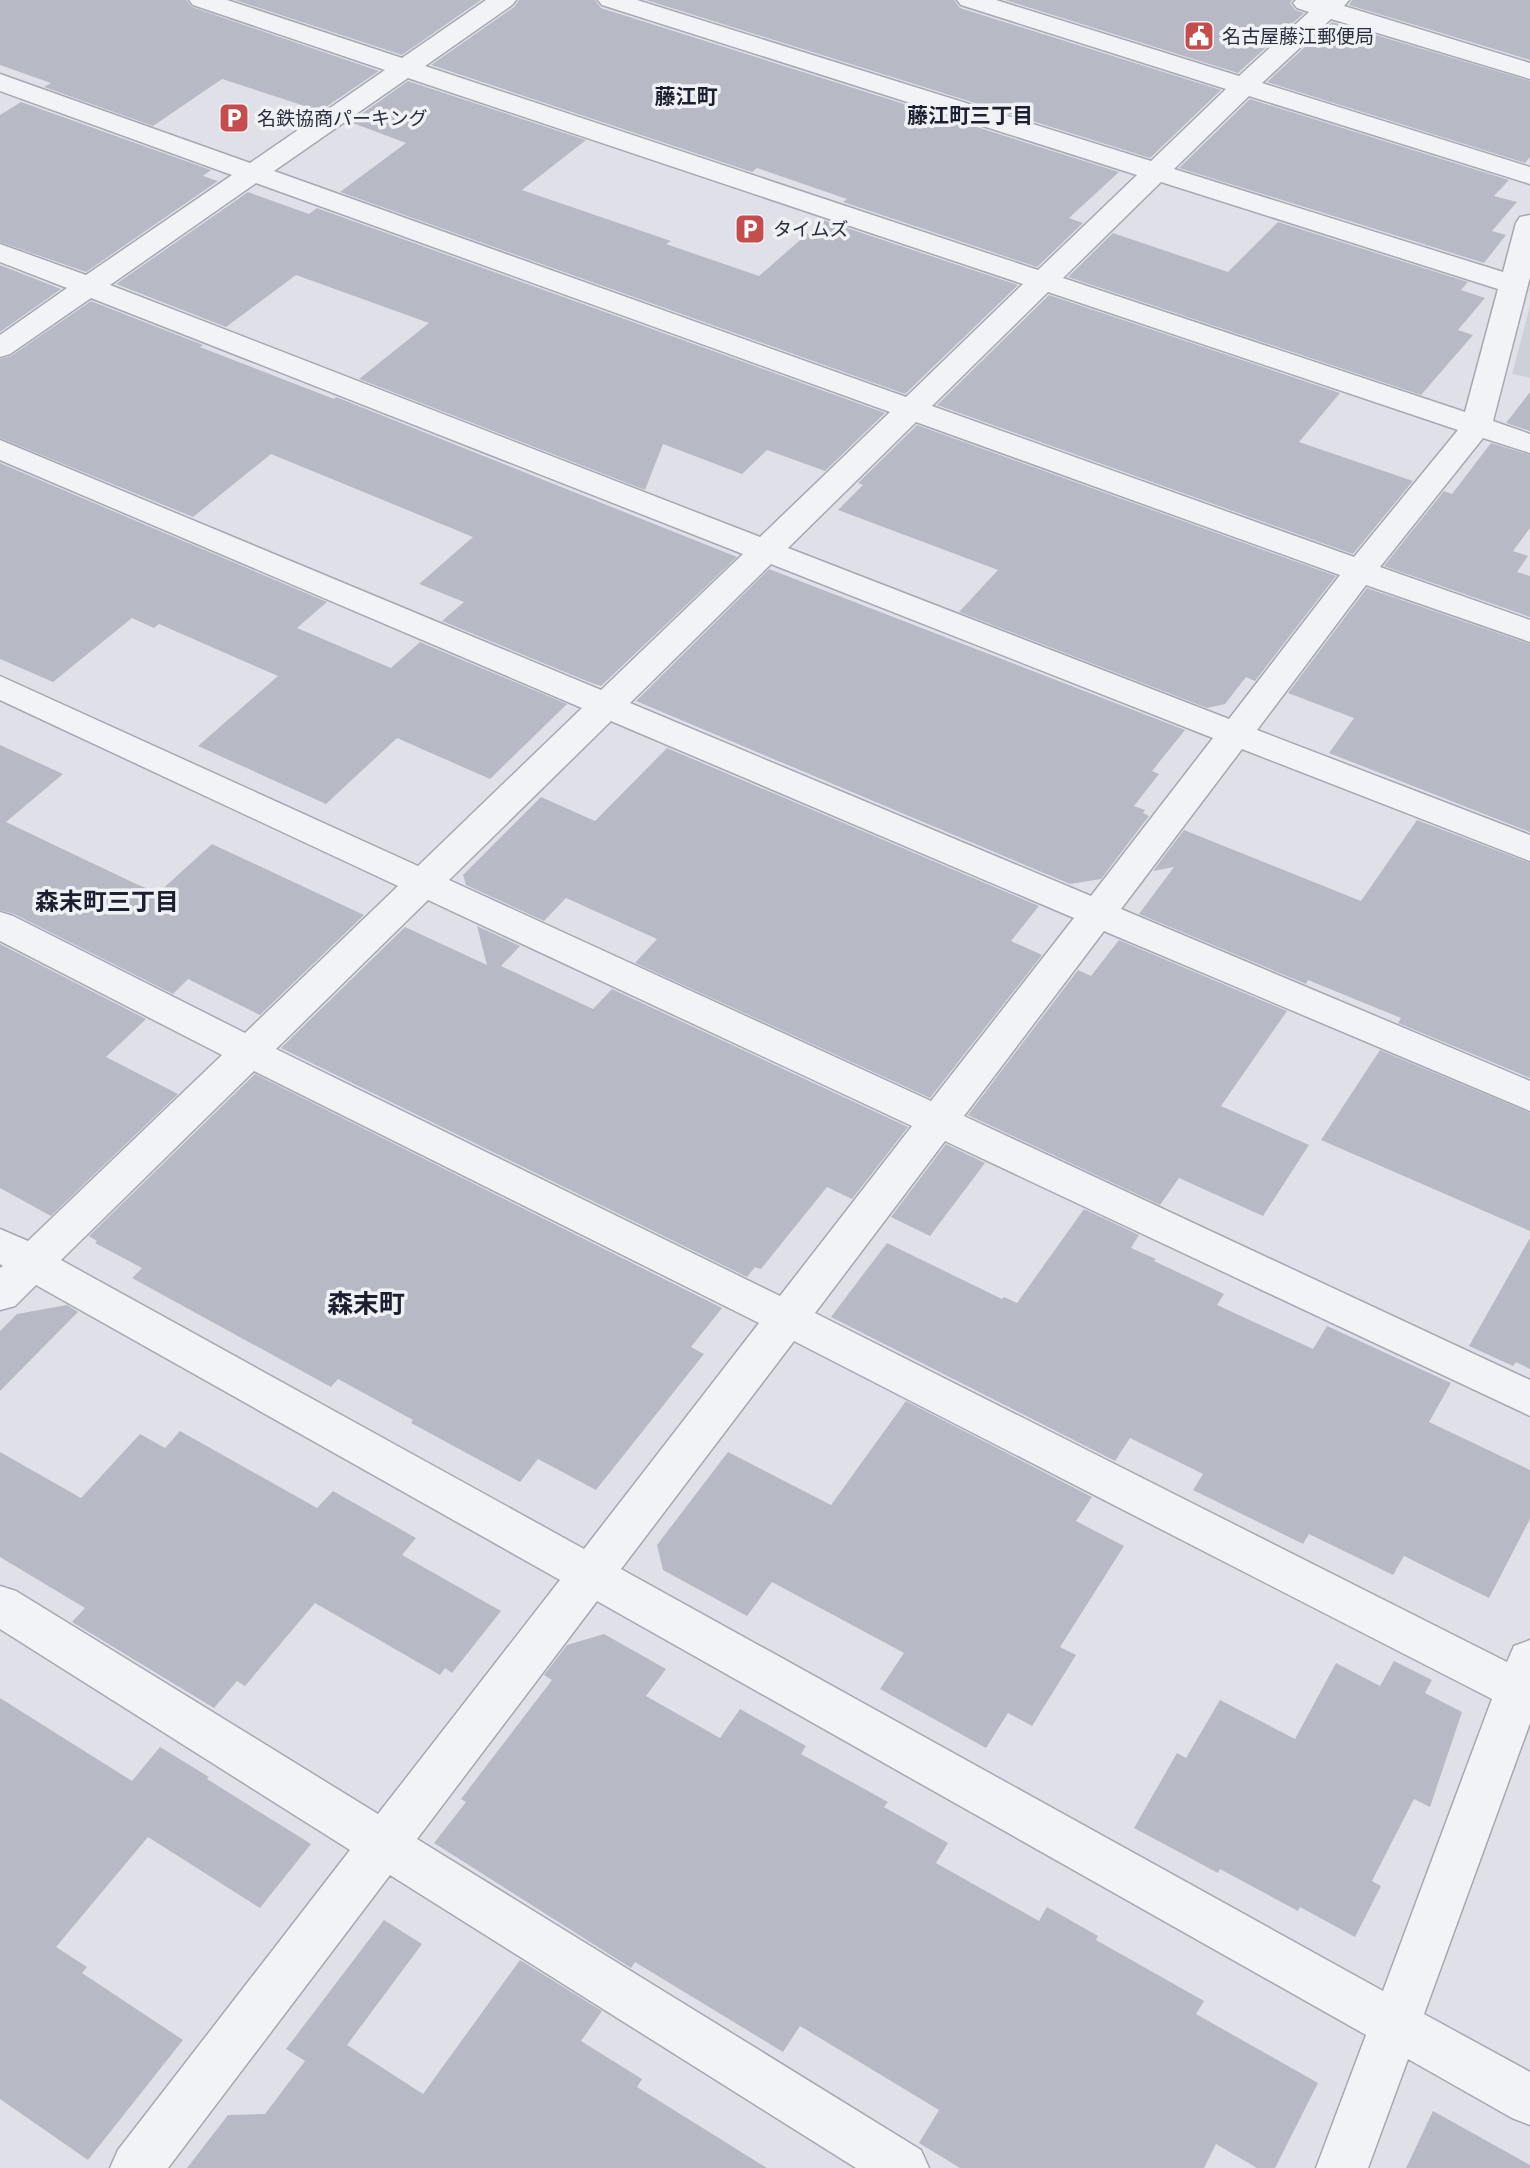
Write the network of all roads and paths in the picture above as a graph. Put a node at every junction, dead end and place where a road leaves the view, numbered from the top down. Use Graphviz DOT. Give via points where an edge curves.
graph roads {
  1 [pos="202,0"];
  2 [pos="503,0"];
  3 [pos="611,0"];
  4 [pos="970,0"];
  5 [pos="1320,3"];
  6 [pos="404,68"];
  7 [pos="1530,71"];
  8 [pos="0,82"];
  9 [pos="1244,86"];
  10 [pos="1155,172"];
  11 [pos="253,173"];
  12 [pos="1530,176"];
  13 [pos="1530,223"];
  14 [pos="0,253"];
  15 [pos="1043,282"];
  16 [pos="1514,285"];
  17 [pos="89,287"];
  18 [pos="0,348"];
  19 [pos="912,409"];
  20 [pos="1476,427"];
  21 [pos="1530,444"];
  22 [pos="0,449"];
  23 [pos="765,552"];
  24 [pos="1360,571"];
  25 [pos="1530,632"];
  26 [pos="0,687"];
  27 [pos="607,705"];
  28 [pos="1235,734"];
  29 [pos="1530,849"];
  30 [pos="423,884"];
  31 [pos="1097,914"];
  32 [pos="0,925"];
  33 [pos="249,1052"];
  34 [pos="1530,1097"];
  35 [pos="938,1121"];
  36 [pos="16,1254"];
  37 [pos="0,1294"];
  38 [pos="787,1318"];
  39 [pos="1530,1399"];
  40 [pos="590,1575"];
  41 [pos="0,1605"];
  42 [pos="1527,1683"];
  43 [pos="383,1844"];
  44 [pos="1396,2025"];
  45 [pos="1530,2100"];
  46 [pos="136,2168"];
  47 [pos="903,2168"];
  48 [pos="1342,2168"];
  1 -- 6 [label="street"];
  2 -- 6 [label="street"];
  3 -- 10 [label="street"];
  4 -- 9 [label="street"];
  5 -- 7 [label="street"];
  5 -- 9 [label="street"];
  6 -- 11 [label="street"];
  6 -- 15 [label="street"];
  8 -- 11 [label="street"];
  9 -- 10 [label="street"];
  9 -- 12 [label="street"];
  10 -- 15 [label="street"];
  10 -- 16 [label="street"];
  11 -- 17 [label="street"];
  11 -- 19 [label="street"];
  13 -- 16 [label="street"];
  14 -- 17 [label="street"];
  15 -- 19 [label="street"];
  15 -- 20 [label="street"];
  16 -- 20 [label="street"];
  17 -- 18 [label="street"];
  17 -- 23 [label="street"];
  19 -- 23 [label="street"];
  19 -- 24 [label="street"];
  20 -- 21 [label="street"];
  20 -- 24 [label="street"];
  22 -- 27 [label="street"];
  23 -- 27 [label="street"];
  23 -- 28 [label="street"];
  24 -- 25 [label="street"];
  24 -- 28 [label="street"];
  26 -- 30 [label="street"];
  27 -- 30 [label="street"];
  27 -- 31 [label="street"];
  28 -- 29 [label="street"];
  28 -- 31 [label="street"];
  30 -- 33 [label="street"];
  30 -- 35 [label="street"];
  31 -- 34 [label="street"];
  31 -- 35 [label="street"];
  32 -- 33 [label="street"];
  33 -- 36 [label="street"];
  33 -- 38 [label="street"];
  35 -- 38 [label="street"];
  35 -- 39 [label="street"];
  36 -- 37 [label="street"];
  36 -- 40 [label="street"];
  38 -- 40 [label="street"];
  38 -- 42 [label="street"];
  40 -- 43 [label="street"];
  40 -- 44 [label="street"];
  41 -- 43 [label="street"];
  42 -- 44 [label="street"];
  43 -- 46 [label="street"];
  43 -- 47 [label="street"];
  44 -- 45 [label="street"];
  44 -- 48 [label="street"];
}
